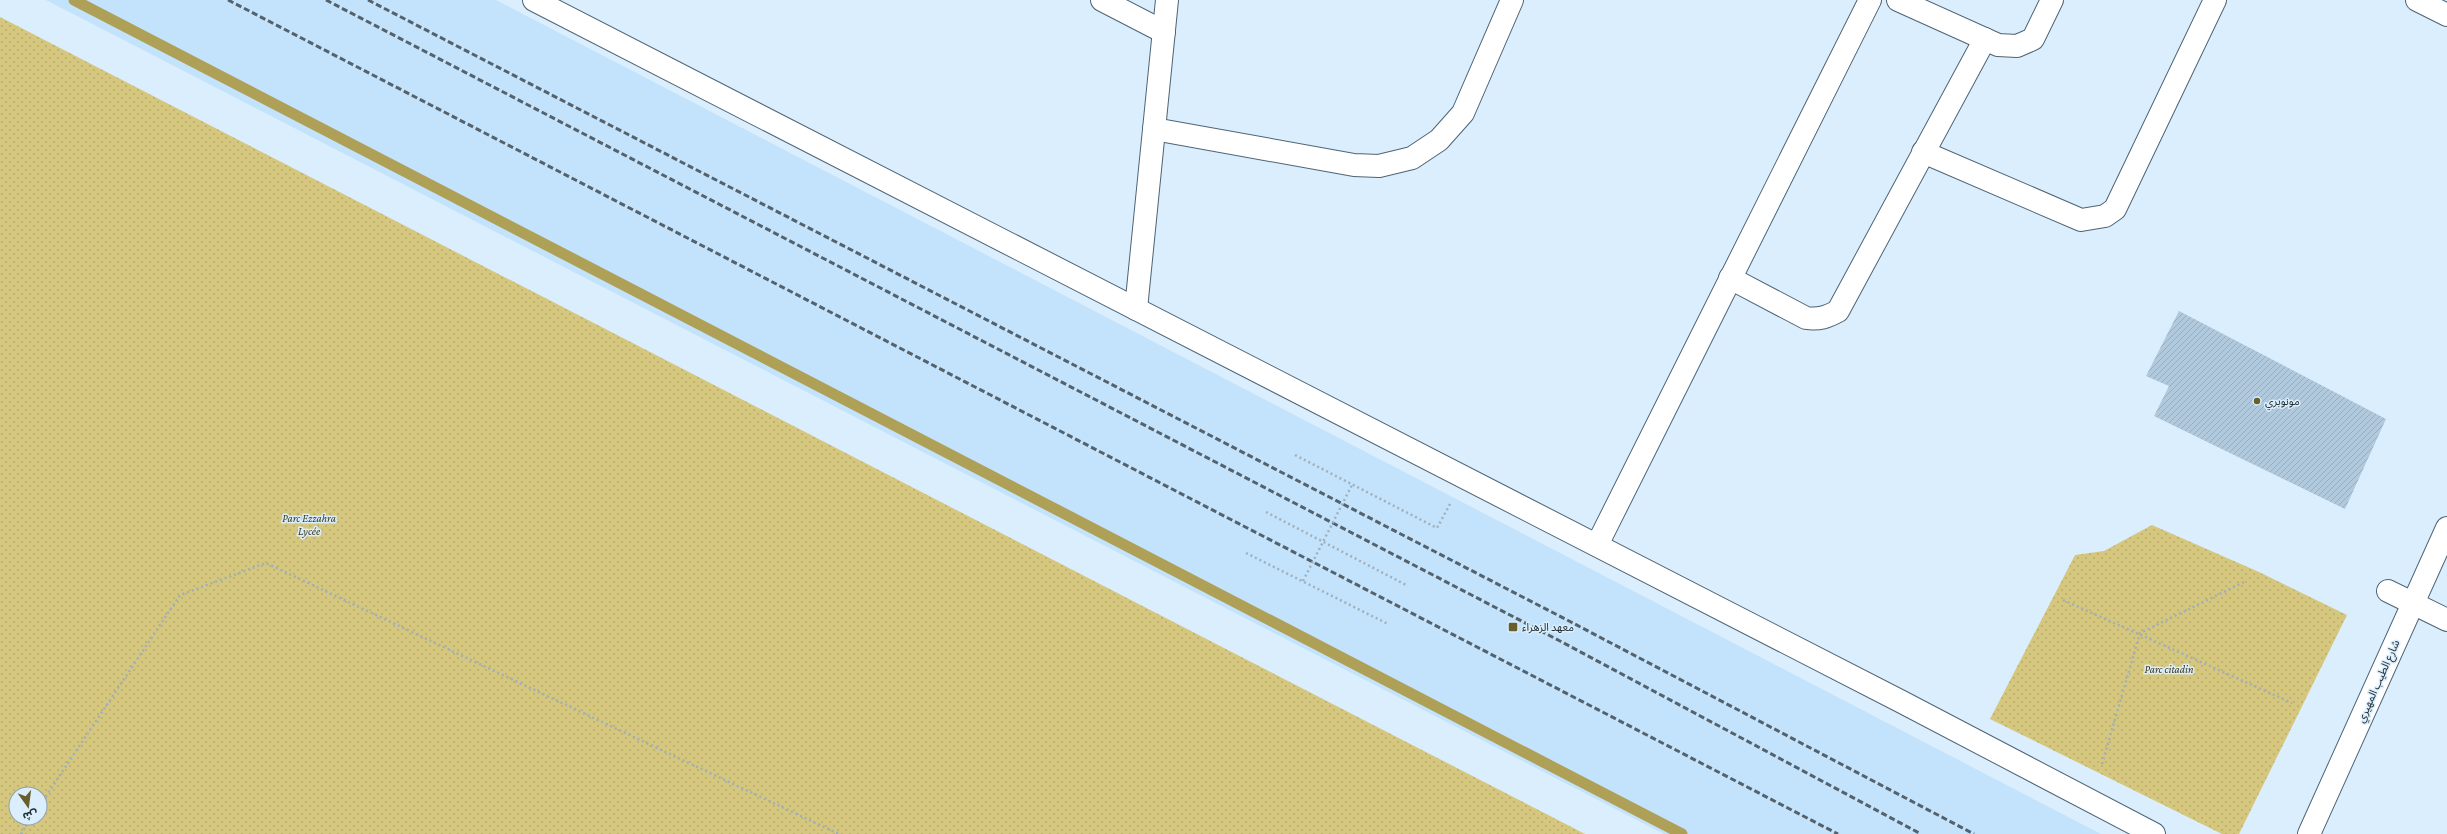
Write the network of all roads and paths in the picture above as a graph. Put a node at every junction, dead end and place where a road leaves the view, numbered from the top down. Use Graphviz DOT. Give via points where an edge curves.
graph roads {
  1 [pos="534,0"];
  2 [pos="1102,0"];
  3 [pos="1167,0"];
  4 [pos="1512,0"];
  5 [pos="1870,0"];
  6 [pos="1898,0"];
  7 [pos="2052,0"];
  8 [pos="2215,0"];
  9 [pos="2417,0"];
  10 [pos="2447,15"];
  11 [pos="1164,32"];
  12 [pos="1985,39"];
  13 [pos="1154,129"];
  14 [pos="1923,152"];
  15 [pos="1730,278"];
  16 [pos="1136,309"];
  17 [pos="1295,455"];
  18 [pos="1352,485"];
  19 [pos="1266,512"];
  20 [pos="1437,528"];
  21 [pos="2447,528"];
  22 [pos="1323,542"];
  23 [pos="1597,545"];
  24 [pos="1246,552"];
  25 [pos="1303,581"];
  26 [pos="2246,581"];
  27 [pos="1408,586"];
  28 [pos="2388,591"];
  29 [pos="2063,600"];
  30 [pos="2414,603"];
  31 [pos="2447,620"];
  32 [pos="1388,624"];
  33 [pos="2140,633"];
  34 [pos="2292,703"];
  35 [pos="2102,764"];
  36 [pos="48,793"];
  37 [pos="839,834"];
  38 [pos="2154,834"];
  39 [pos="2309,834"];
  1 -- 16 [label="street"];
  2 -- 11 [label="street"];
  3 -- 11 [label="street"];
  4 -- 13 [label="street" via="1463,113 1439,140 1412,158 1379,166 1354,165"];
  5 -- 15 [label="street"];
  6 -- 12 [label="street"];
  7 -- 12 [label="street" via="2032,39 2017,46 1998,44"];
  8 -- 14 [label="street" via="2115,209 2105,216 2081,220"];
  9 -- 10 [label="street"];
  11 -- 13 [label="street"];
  12 -- 14 [label="street"];
  13 -- 16 [label="street"];
  14 -- 15 [label="street" via="1838,311 1828,317 1806,318"];
  15 -- 23 [label="street"];
  16 -- 23 [label="street"];
  17 -- 18 [label="path"];
  18 -- 20 [label="path"];
  18 -- 22 [label="path, bridge"];
  19 -- 22 [label="path"];
  21 -- 30 [label="street, شارع الطيب المهيري"];
  22 -- 25 [label="path, bridge"];
  22 -- 27 [label="path"];
  23 -- 38 [label="street"];
  24 -- 25 [label="path"];
  25 -- 32 [label="path"];
  26 -- 33 [label="path"];
  28 -- 30 [label="street"];
  29 -- 33 [label="path"];
  30 -- 31 [label="street"];
  30 -- 39 [label="street, شارع الطيب المهيري"];
  33 -- 34 [label="path"];
  33 -- 35 [label="path"];
  36 -- 37 [label="path" via="180,595 266,563"];
}
